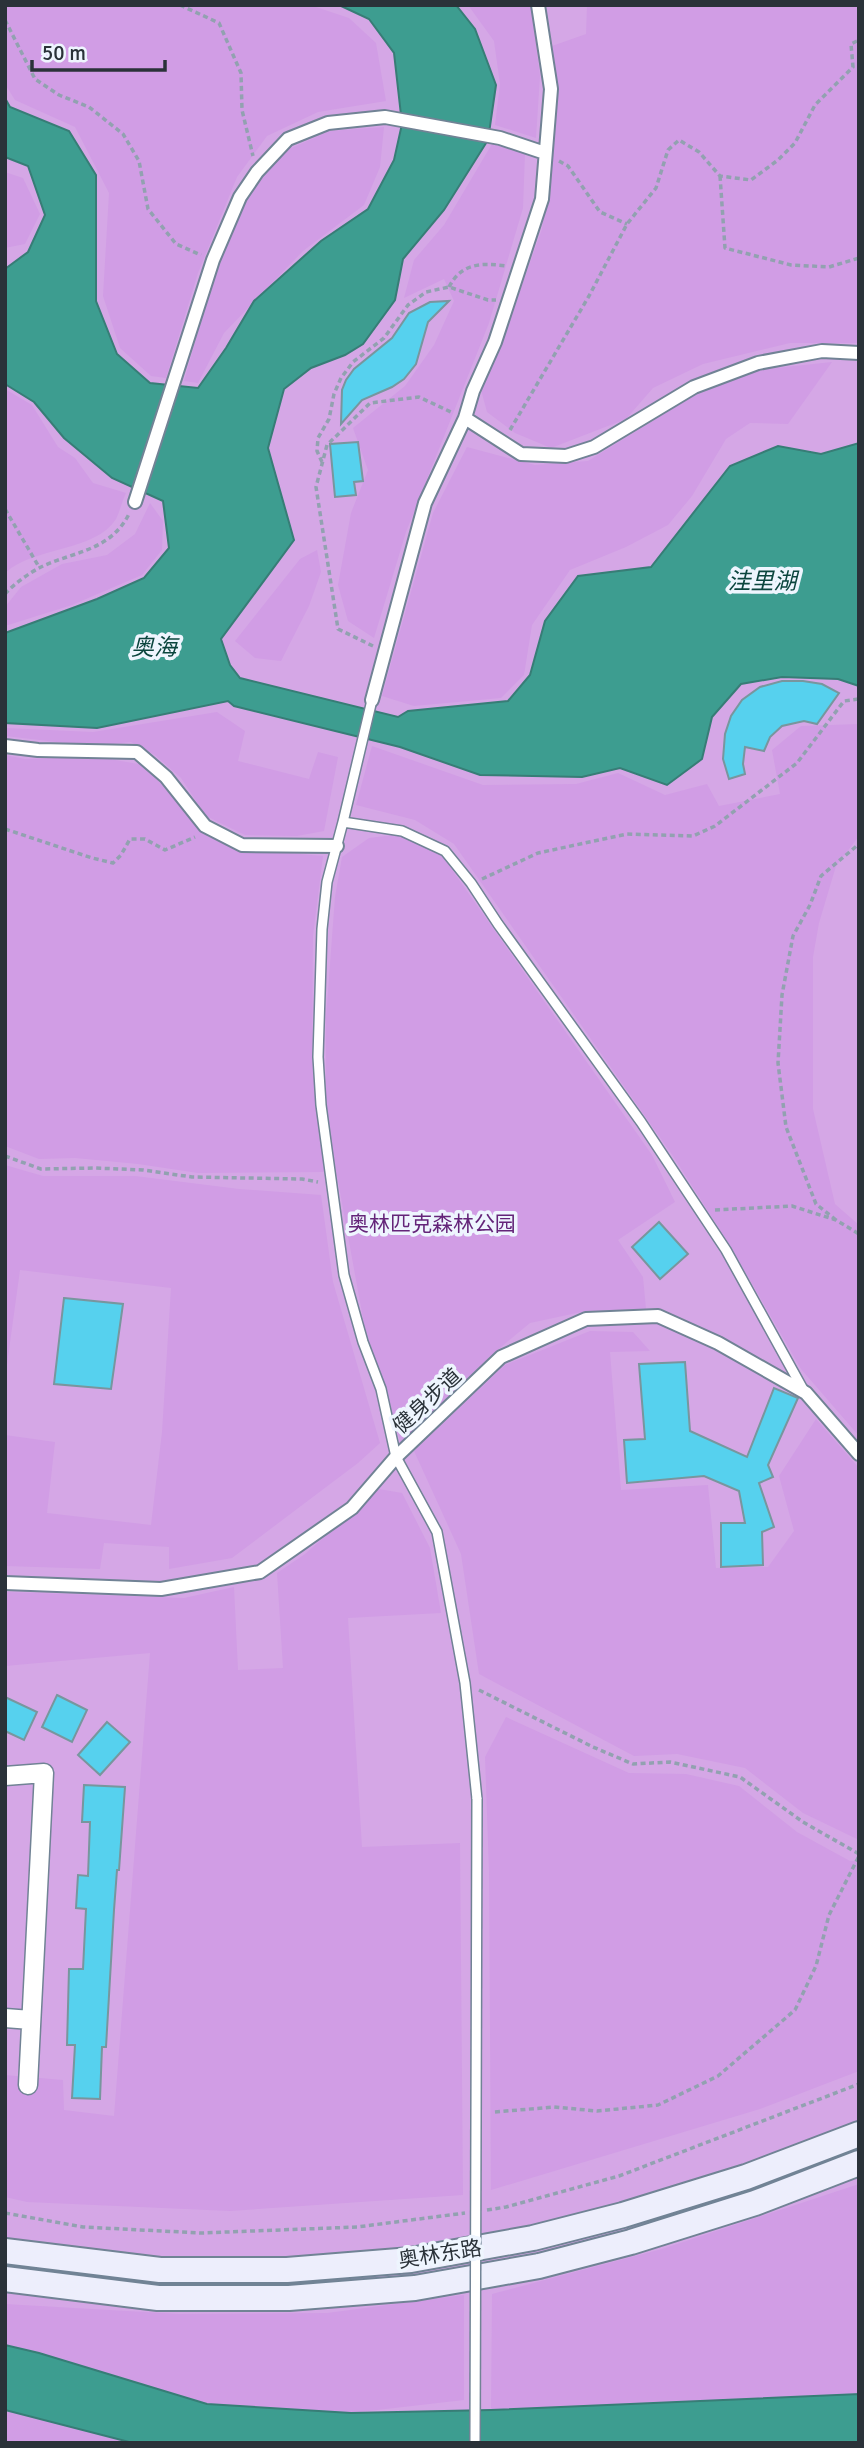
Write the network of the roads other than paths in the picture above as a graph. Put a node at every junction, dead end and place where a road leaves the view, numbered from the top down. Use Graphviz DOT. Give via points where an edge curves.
graph roads {
  1 [pos="538,5"];
  2 [pos="545,153"];
  3 [pos="859,353"];
  4 [pos="464,418"];
  5 [pos="135,502"];
  6 [pos="372,700"];
  7 [pos="5,746"];
  8 [pos="343,822"];
  9 [pos="337,846"];
  10 [pos="806,1393"];
  11 [pos="859,1454"];
  12 [pos="396,1457"];
  13 [pos="5,1583"];
  14 [pos="5,1776"];
  15 [pos="5,2018"];
  16 [pos="31,2020"];
  17 [pos="28,2085"];
  18 [pos="859,2134"];
  19 [pos="859,2163"];
  20 [pos="5,2250"];
  21 [pos="5,2279"];
  22 [pos="475,2443"];
  1 -- 2 [label="street" via="551,89"];
  2 -- 4 [label="street" via="542,199 495,342"];
  2 -- 5 [label="street" via="500,138 385,117 328,123 288,139 240,197 213,260"];
  3 -- 4 [label="street" via="821,351 758,363 694,387 594,447 566,456 521,454"];
  4 -- 6 [label="street" via="425,503"];
  6 -- 8 [label="lane"];
  7 -- 9 [label="street" via="137,752 166,777 205,827 242,845"];
  8 -- 9 [label="lane"];
  8 -- 10 [label="lane" via="402,831 445,851 471,883 726,1250"];
  9 -- 12 [label="lane" via="322,929 321,1105 344,1275 381,1390"];
  10 -- 11 [label="street, 健身步道"];
  10 -- 12 [label="street, 健身步道" via="718,1343 658,1316 586,1320 501,1357"];
  12 -- 13 [label="street, 健身步道" via="352,1508 261,1572 161,1589"];
  12 -- 22 [label="lane, bridge" via="437,1532 465,1683 477,1799"];
  14 -- 16 [label="street" via="44,1773"];
  15 -- 16 [label="street"];
  16 -- 17 [label="street"];
  18 -- 20 [label="main road, 奥林东路" via="746,2177 623,2215 533,2238 411,2260 287,2270 159,2270"];
  19 -- 21 [label="main road, 奥林东路" via="631,2242 539,2266 415,2288 289,2298 158,2298"];
}
